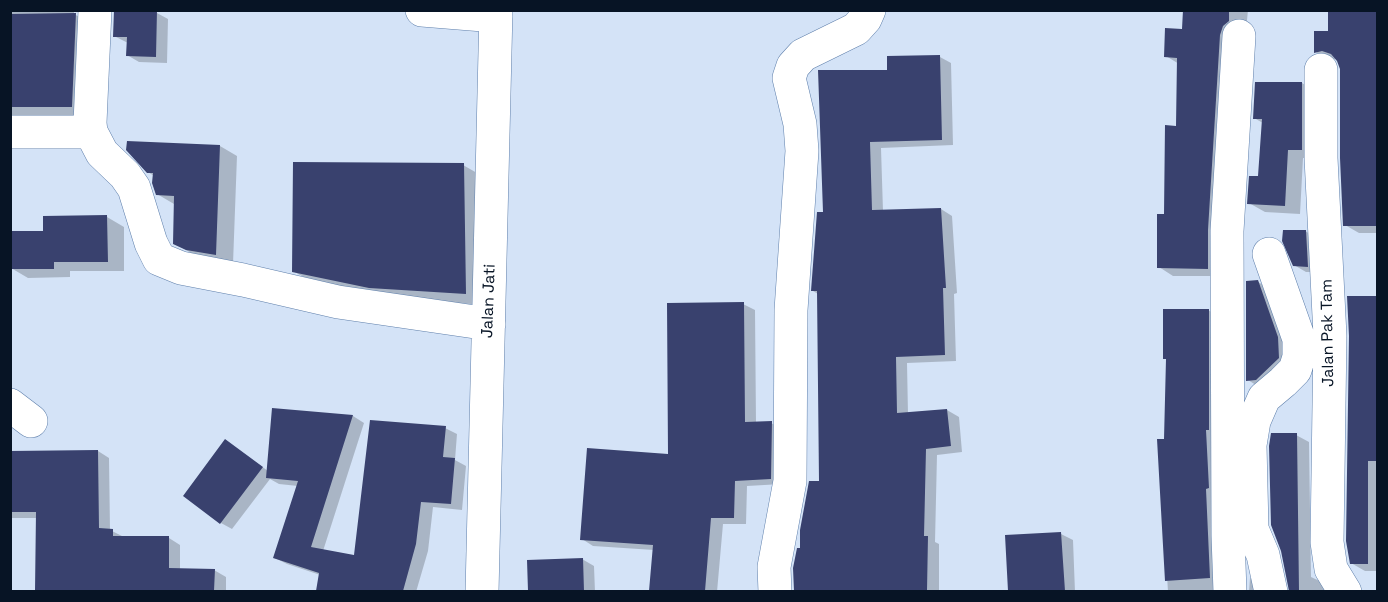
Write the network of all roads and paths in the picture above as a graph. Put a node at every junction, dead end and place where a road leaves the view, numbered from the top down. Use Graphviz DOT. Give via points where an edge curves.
graph roads {
  1 [pos="95,10"];
  2 [pos="422,10"];
  3 [pos="869,10"];
  4 [pos="496,13"];
  5 [pos="1239,36"];
  6 [pos="1321,70"];
  7 [pos="10,132"];
  8 [pos="91,132"];
  9 [pos="1269,254"];
  10 [pos="489,324"];
  11 [pos="482,591"];
  12 [pos="775,591"];
  13 [pos="1230,591"];
  14 [pos="1271,591"];
  15 [pos="1345,591"];
  1 -- 8 [label="street"];
  2 -- 4 [label="street"];
  3 -- 12 [label="street" via="856,29 802,55 789,78 802,151 791,310 790,481 774,567"];
  4 -- 10 [label="street, Jalan Jati"];
  5 -- 13 [label="street" via="1227,231"];
  6 -- 15 [label="street, Jalan Pak Tam" via="1330,336 1327,542 1331,569"];
  7 -- 8 [label="street"];
  8 -- 10 [label="street" via="102,153 134,188 155,253 169,264 338,302"];
  9 -- 14 [label="street" via="1299,339 1295,369 1264,398 1254,421 1250,445 1251,529 1263,555"];
  10 -- 11 [label="street, Jalan Jati"];
}
